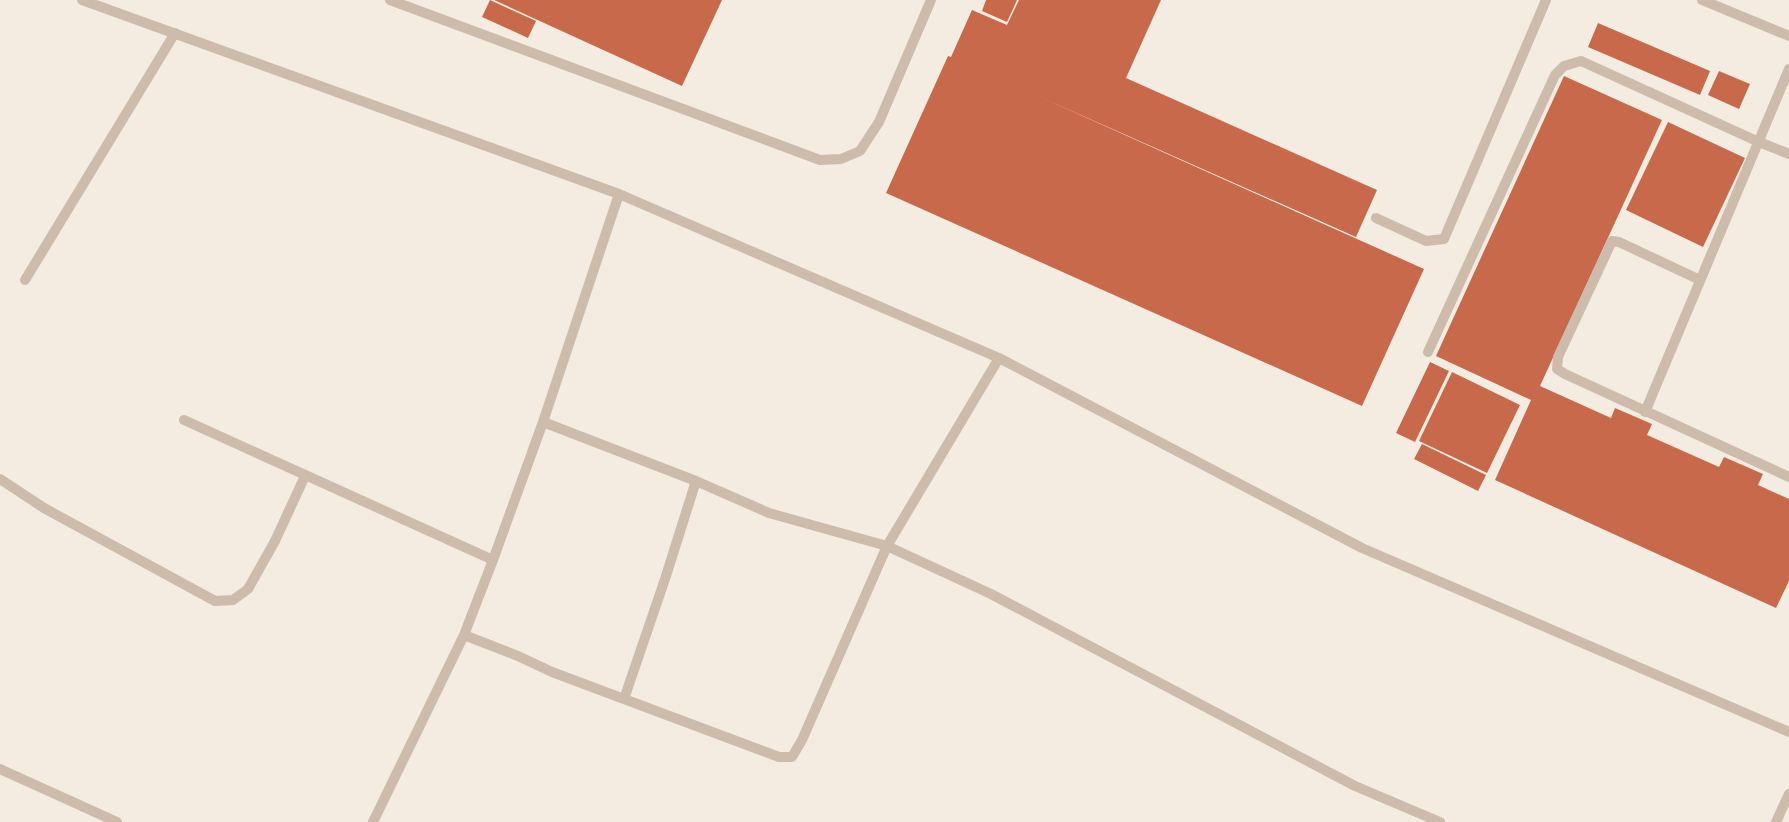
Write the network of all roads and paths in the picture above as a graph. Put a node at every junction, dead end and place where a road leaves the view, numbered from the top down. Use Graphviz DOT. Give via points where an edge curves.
graph roads {
  1 [pos="82,0"];
  2 [pos="390,0"];
  3 [pos="930,0"];
  4 [pos="1546,0"];
  5 [pos="1702,0"];
  6 [pos="175,33"];
  7 [pos="1789,36"];
  8 [pos="1789,70"];
  9 [pos="1759,142"];
  10 [pos="1789,154"];
  11 [pos="619,194"];
  12 [pos="1376,218"];
  13 [pos="25,280"];
  14 [pos="1700,280"];
  15 [pos="1428,352"];
  16 [pos="999,358"];
  17 [pos="1646,412"];
  18 [pos="184,420"];
  19 [pos="542,422"];
  20 [pos="305,476"];
  21 [pos="1789,477"];
  22 [pos="0,479"];
  23 [pos="696,481"];
  24 [pos="887,546"];
  25 [pos="493,560"];
  26 [pos="464,635"];
  27 [pos="624,699"];
  28 [pos="1789,732"];
  29 [pos="0,769"];
  30 [pos="1789,794"];
  31 [pos="117,822"];
  32 [pos="373,822"];
  33 [pos="1440,822"];
  34 [pos="1776,822"];
  1 -- 6 [label="street"];
  2 -- 3 [label="street" via="820,160 841,159 860,151 880,122"];
  4 -- 12 [label="street" via="1444,239 1426,241"];
  5 -- 7 [label="street"];
  6 -- 11 [label="street"];
  6 -- 13 [label="street"];
  8 -- 9 [label="street"];
  9 -- 10 [label="street"];
  9 -- 14 [label="street"];
  9 -- 15 [label="street" via="1581,61 1564,66 1555,75"];
  11 -- 16 [label="street"];
  11 -- 19 [label="street"];
  14 -- 17 [label="street"];
  14 -- 17 [label="street" via="1612,241 1558,358 1557,368 1565,374"];
  16 -- 24 [label="street"];
  16 -- 28 [label="street" via="1362,548"];
  17 -- 21 [label="street"];
  18 -- 20 [label="street"];
  19 -- 23 [label="street"];
  19 -- 25 [label="street"];
  20 -- 22 [label="street" via="275,541 248,589 233,600 215,601 44,508"];
  20 -- 25 [label="street"];
  23 -- 24 [label="street" via="769,512"];
  23 -- 27 [label="street"];
  24 -- 27 [label="street" via="802,740 792,757 779,757"];
  24 -- 33 [label="street" via="991,594 1355,786"];
  25 -- 26 [label="street"];
  26 -- 27 [label="street"];
  26 -- 32 [label="street"];
  29 -- 31 [label="street"];
  30 -- 34 [label="street"];
}
